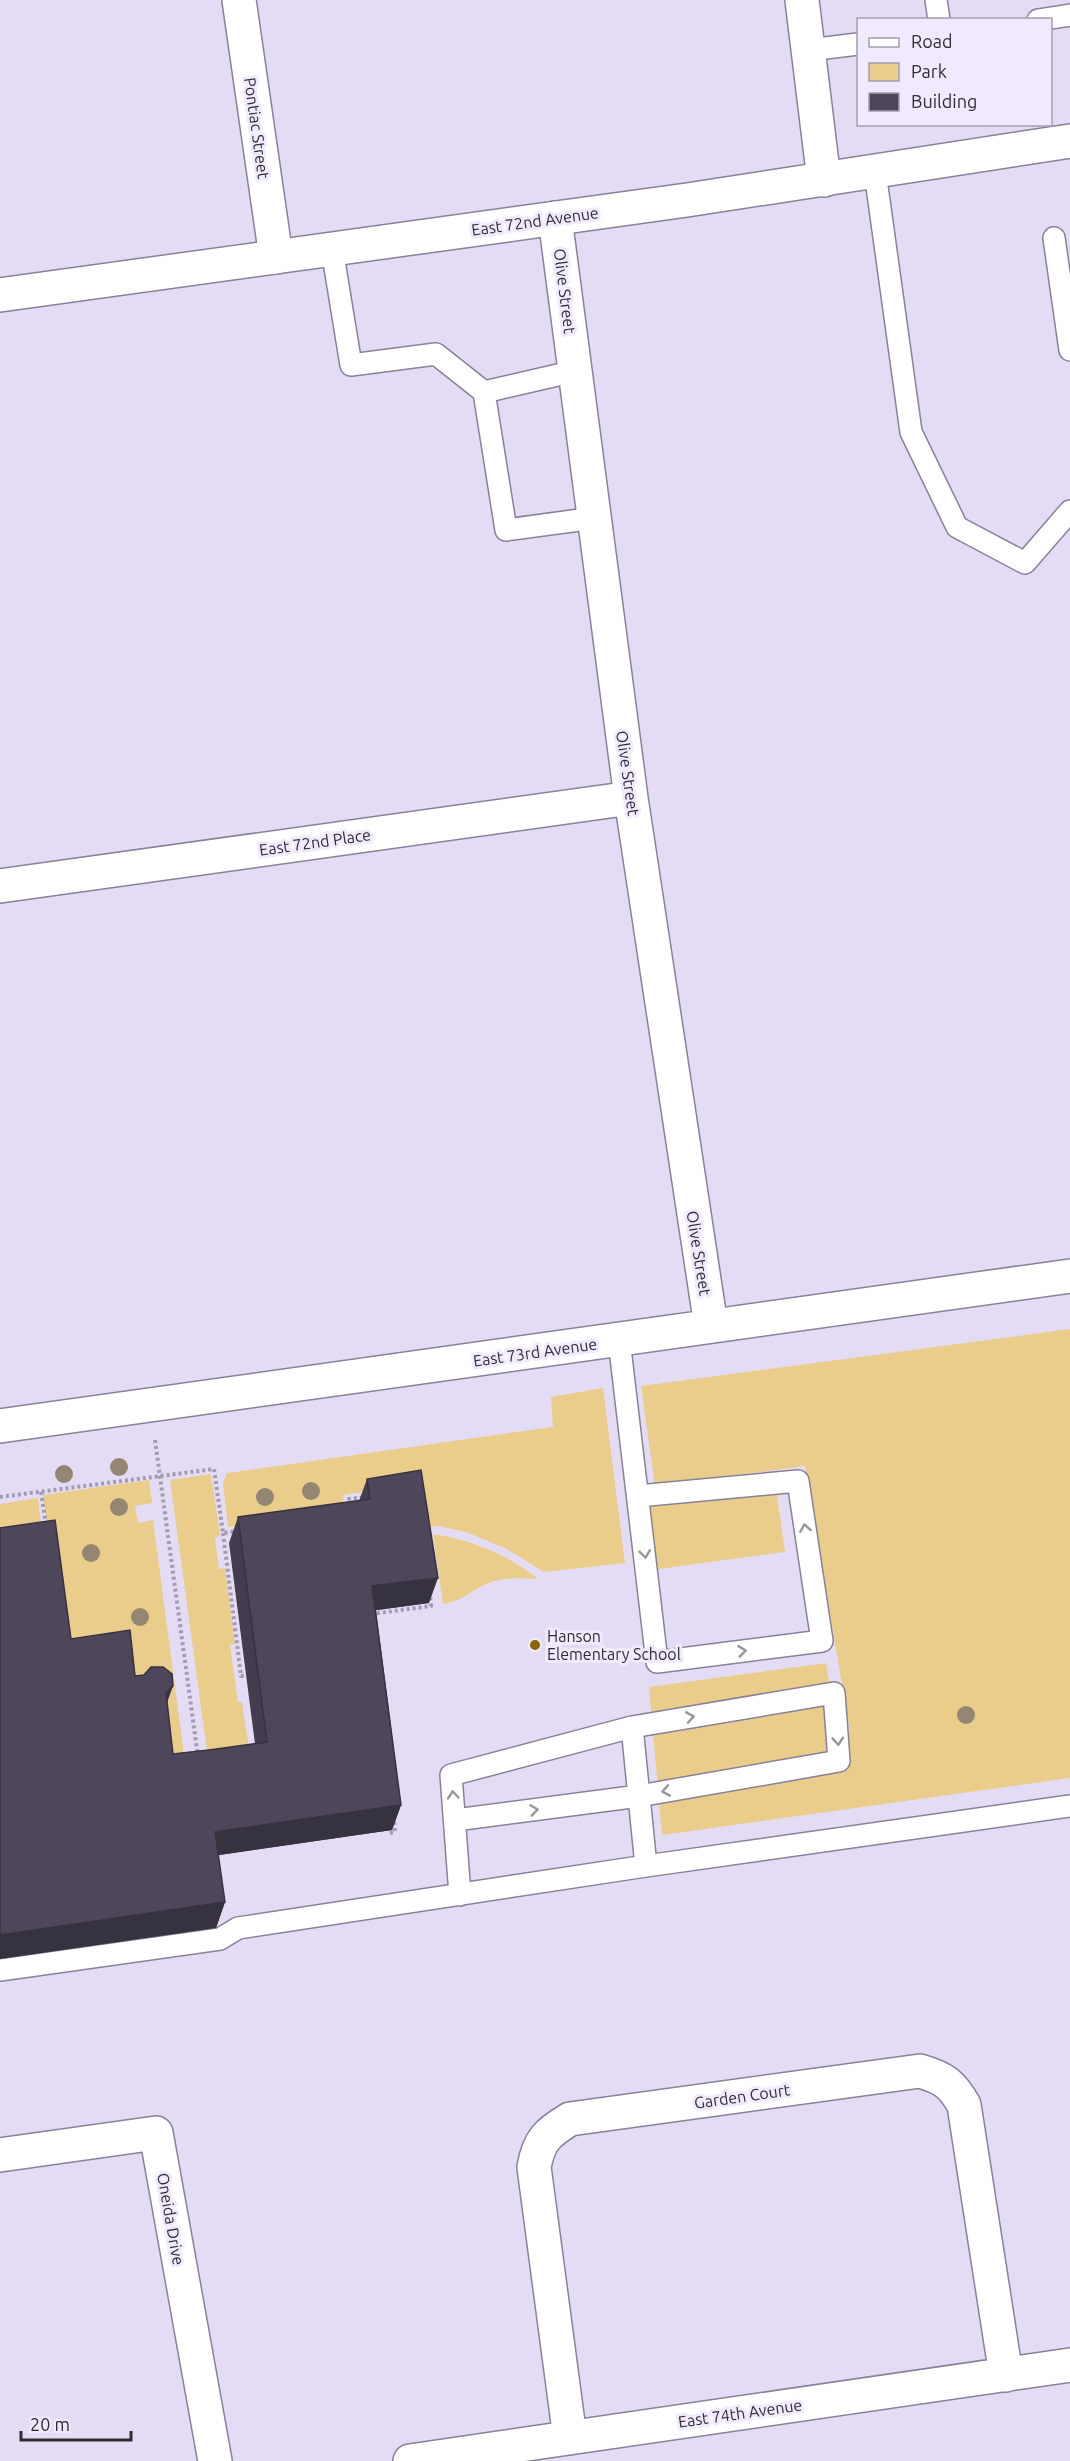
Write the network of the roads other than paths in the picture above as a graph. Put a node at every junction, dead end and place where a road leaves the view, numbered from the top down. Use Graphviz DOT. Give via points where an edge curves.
graph roads {
  1 [pos="239,0"];
  2 [pos="802,0"];
  3 [pos="936,0"];
  4 [pos="1070,15"];
  5 [pos="939,18"];
  6 [pos="1051,18"];
  7 [pos="857,44"];
  8 [pos="809,50"];
  9 [pos="1070,141"];
  10 [pos="875,172"];
  11 [pos="824,180"];
  12 [pos="555,218"];
  13 [pos="1054,238"];
  14 [pos="332,249"];
  15 [pos="276,257"];
  16 [pos="0,295"];
  17 [pos="1070,350"];
  18 [pos="575,371"];
  19 [pos="484,392"];
  20 [pos="1070,511"];
  21 [pos="594,518"];
  22 [pos="631,798"];
  23 [pos="0,886"];
  24 [pos="1070,1276"];
  25 [pos="711,1326"];
  26 [pos="619,1341"];
  27 [pos="0,1426"];
  28 [pos="638,1496"];
  29 [pos="632,1727"];
  30 [pos="639,1796"];
  31 [pos="1070,1806"];
  32 [pos="455,1820"];
  33 [pos="646,1866"];
  34 [pos="460,1895"];
  35 [pos="0,1970"];
  36 [pos="0,2155"];
  37 [pos="1070,2366"];
  38 [pos="1006,2375"];
  39 [pos="570,2438"];
  40 [pos="215,2461"];
  41 [pos="410,2461"];
  1 -- 15 [label="street, Pontiac Street"];
  2 -- 8 [label="street"];
  3 -- 5 [label="lane"];
  4 -- 6 [label="lane"];
  7 -- 8 [label="lane"];
  8 -- 11 [label="street"];
  9 -- 10 [label="street, East 72nd Avenue"];
  10 -- 11 [label="street, East 72nd Avenue"];
  10 -- 20 [label="lane" via="911,432 957,527 1025,563"];
  11 -- 12 [label="street, East 72nd Avenue"];
  12 -- 14 [label="street, East 72nd Avenue"];
  12 -- 18 [label="street, Olive Street"];
  13 -- 17 [label="lane"];
  14 -- 15 [label="street, East 72nd Avenue"];
  14 -- 19 [label="lane" via="351,365 436,354"];
  15 -- 16 [label="street, East 72nd Avenue"];
  18 -- 19 [label="lane"];
  18 -- 21 [label="street, Olive Street"];
  19 -- 21 [label="lane" via="506,530"];
  21 -- 22 [label="street, Olive Street"];
  22 -- 23 [label="street, East 72nd Place"];
  22 -- 25 [label="street, Olive Street"];
  24 -- 25 [label="street, East 73rd Avenue"];
  25 -- 26 [label="street, East 73rd Avenue"];
  26 -- 27 [label="street, East 73rd Avenue"];
  26 -- 28 [label="lane"];
  28 -- 28 [label="lane, one-way" via="657,1662 822,1641 798,1480"];
  29 -- 30 [label="lane"];
  29 -- 30 [label="lane, one-way" via="834,1693 839,1761"];
  32 -- 29 [label="lane, one-way" via="451,1775"];
  32 -- 30 [label="lane, one-way"];
  30 -- 33 [label="lane"];
  31 -- 33 [label="lane"];
  32 -- 34 [label="lane"];
  33 -- 34 [label="lane"];
  34 -- 35 [label="lane" via="238,1928 220,1939"];
  36 -- 40 [label="street, Oneida Drive" via="156,2133"];
  37 -- 38 [label="street, East 74th Avenue"];
  38 -- 39 [label="street, East 74th Avenue"];
  38 -- 39 [label="street, Garden Court" via="964,2105 955,2088 938,2076 920,2071 570,2119 552,2130 538,2147 534,2167"];
  39 -- 41 [label="street, East 74th Avenue"];
}
